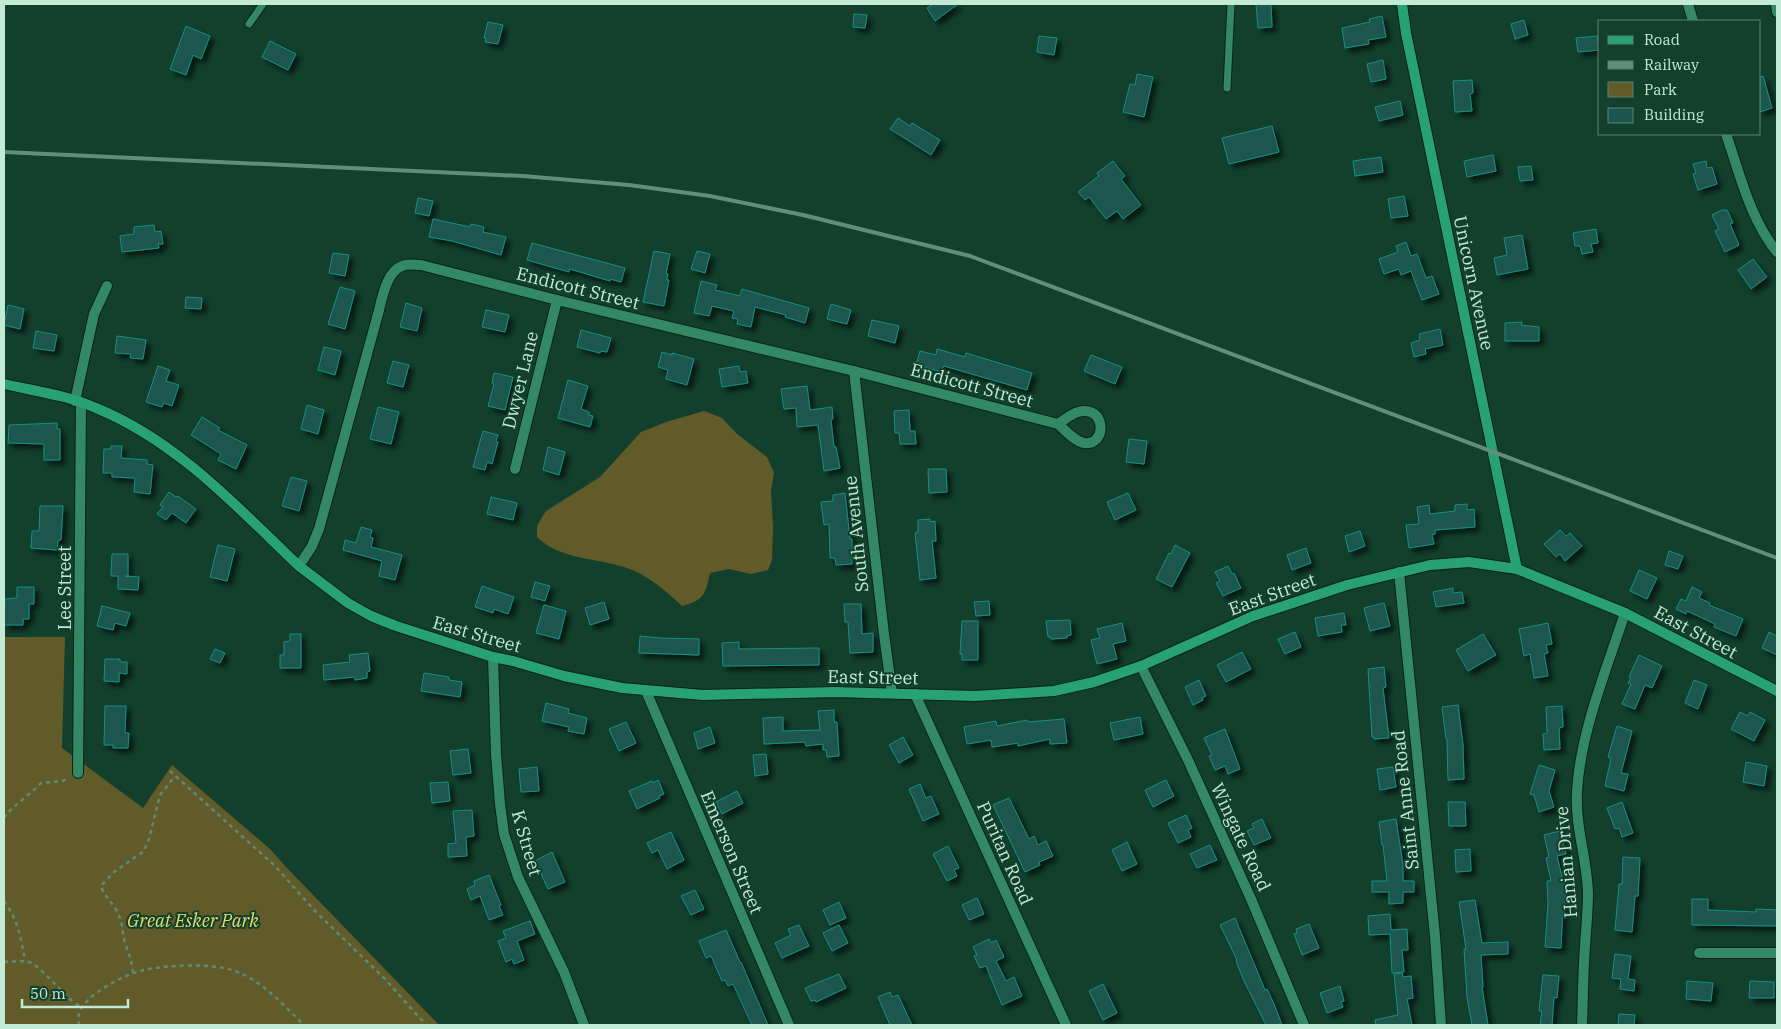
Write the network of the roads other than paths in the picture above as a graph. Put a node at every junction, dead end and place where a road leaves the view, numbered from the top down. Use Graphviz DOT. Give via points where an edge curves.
graph roads {
  1 [pos="263,4"];
  2 [pos="1231,4"];
  3 [pos="1402,4"];
  4 [pos="1688,4"];
  5 [pos="1776,4"];
  6 [pos="1777,12"];
  7 [pos="1693,20"];
  8 [pos="249,24"];
  9 [pos="1227,88"];
  10 [pos="1726,135"];
  11 [pos="1777,252"];
  12 [pos="107,286"];
  13 [pos="557,300"];
  14 [pos="854,371"];
  15 [pos="4,384"];
  16 [pos="78,401"];
  17 [pos="1058,424"];
  18 [pos="514,468"];
  19 [pos="299,566"];
  20 [pos="1517,569"];
  21 [pos="1399,572"];
  22 [pos="1625,613"];
  23 [pos="493,657"];
  24 [pos="1141,666"];
  25 [pos="646,691"];
  26 [pos="1777,692"];
  27 [pos="892,693"];
  28 [pos="915,694"];
  29 [pos="78,773"];
  30 [pos="1699,953"];
  31 [pos="1777,953"];
  32 [pos="584,1025"];
  33 [pos="789,1025"];
  34 [pos="1066,1025"];
  35 [pos="1304,1025"];
  36 [pos="1441,1025"];
  37 [pos="1582,1025"];
  1 -- 8 [label="lane"];
  2 -- 9 [label="lane"];
  3 -- 20 [label="street, Unicorn Avenue"];
  4 -- 7 [label="street"];
  5 -- 6 [label="street"];
  10 -- 11 [label="street" via="1754,214"];
  12 -- 16 [label="street, Lee Street" via="94,314"];
  13 -- 14 [label="street, Endicott Street"];
  13 -- 18 [label="street, Dwyer Lane"];
  13 -- 19 [label="street, Endicott Street" via="421,265 410,264 393,271 378,314 319,529"];
  14 -- 17 [label="street, Endicott Street"];
  14 -- 27 [label="street, South Avenue"];
  15 -- 16 [label="street, East Street"];
  16 -- 19 [label="street, East Street" via="128,422 180,457"];
  16 -- 29 [label="street, Lee Street"];
  19 -- 23 [label="street, East Street" via="371,616"];
  20 -- 21 [label="street, East Street" via="1468,562"];
  20 -- 22 [label="street, East Street"];
  21 -- 24 [label="street, East Street" via="1347,585 1254,616"];
  21 -- 36 [label="street, Saint Anne Road"];
  22 -- 26 [label="street, East Street"];
  22 -- 37 [label="street, Hanian Drive" via="1583,750 1577,790 1577,814 1588,893"];
  23 -- 25 [label="street, East Street" via="564,676"];
  23 -- 32 [label="street, K Street" via="496,754 504,834 518,877 564,972"];
  24 -- 28 [label="street, East Street" via="1054,691 975,696"];
  24 -- 35 [label="street, Wingate Road" via="1188,760"];
  25 -- 27 [label="street, East Street" via="703,694"];
  25 -- 33 [label="street, Emerson Street"];
  27 -- 28 [label="street, East Street"];
  28 -- 34 [label="street, Puritan Road"];
  30 -- 31 [label="street"];
}
